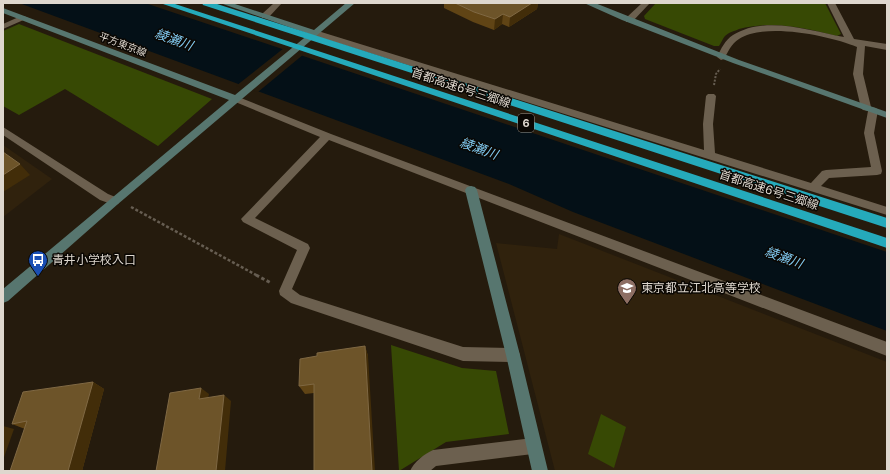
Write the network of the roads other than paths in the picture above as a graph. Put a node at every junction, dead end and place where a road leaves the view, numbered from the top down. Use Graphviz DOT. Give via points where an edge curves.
graph roads {
  1 [pos="164,3"];
  2 [pos="206,3"];
  3 [pos="224,3"];
  4 [pos="278,3"];
  5 [pos="351,3"];
  6 [pos="588,3"];
  7 [pos="646,3"];
  8 [pos="831,3"];
  9 [pos="3,10"];
  10 [pos="265,16"];
  11 [pos="24,18"];
  12 [pos="629,20"];
  13 [pos="3,27"];
  14 [pos="313,35"];
  15 [pos="851,42"];
  16 [pos="887,47"];
  17 [pos="724,57"];
  18 [pos="240,95"];
  19 [pos="710,96"];
  20 [pos="870,109"];
  21 [pos="887,115"];
  22 [pos="3,130"];
  23 [pos="328,136"];
  24 [pos="710,155"];
  25 [pos="812,188"];
  26 [pos="471,190"];
  27 [pos="114,201"];
  28 [pos="887,211"];
  29 [pos="887,223"];
  30 [pos="887,243"];
  31 [pos="3,297"];
  32 [pos="887,349"];
  33 [pos="513,355"];
  34 [pos="533,446"];
  35 [pos="418,471"];
  36 [pos="540,471"];
  1 -- 30 [label="highway, 首都高速6号三郷線 / 6"];
  2 -- 29 [label="highway, 首都高速6号三郷線 / 6"];
  3 -- 10 [label="street"];
  4 -- 10 [label="street"];
  5 -- 14 [label="street"];
  6 -- 12 [label="street"];
  7 -- 12 [label="street"];
  8 -- 15 [label="street"];
  9 -- 11 [label="street, 平方東京線"];
  10 -- 14 [label="street"];
  11 -- 13 [label="street"];
  11 -- 18 [label="street, 平方東京線"];
  12 -- 17 [label="street"];
  14 -- 18 [label="street"];
  14 -- 24 [label="street"];
  15 -- 16 [label="street"];
  15 -- 17 [label="street" via="805,32 762,29 737,36 729,43"];
  15 -- 20 [label="street" via="861,46 858,74"];
  17 -- 20 [label="street"];
  18 -- 23 [label="street"];
  18 -- 27 [label="street"];
  19 -- 24 [label="street"];
  20 -- 21 [label="street"];
  20 -- 25 [label="street" via="869,133 877,171 826,174"];
  22 -- 27 [label="street" via="104,197"];
  23 -- 26 [label="street"];
  23 -- 33 [label="street" via="247,219 304,248 285,291 296,299 463,354"];
  24 -- 25 [label="street"];
  25 -- 28 [label="street"];
  26 -- 32 [label="street"];
  26 -- 33 [label="street"];
  27 -- 31 [label="street"];
  33 -- 34 [label="street"];
  34 -- 35 [label="street" via="433,458"];
  34 -- 36 [label="street"];
}
